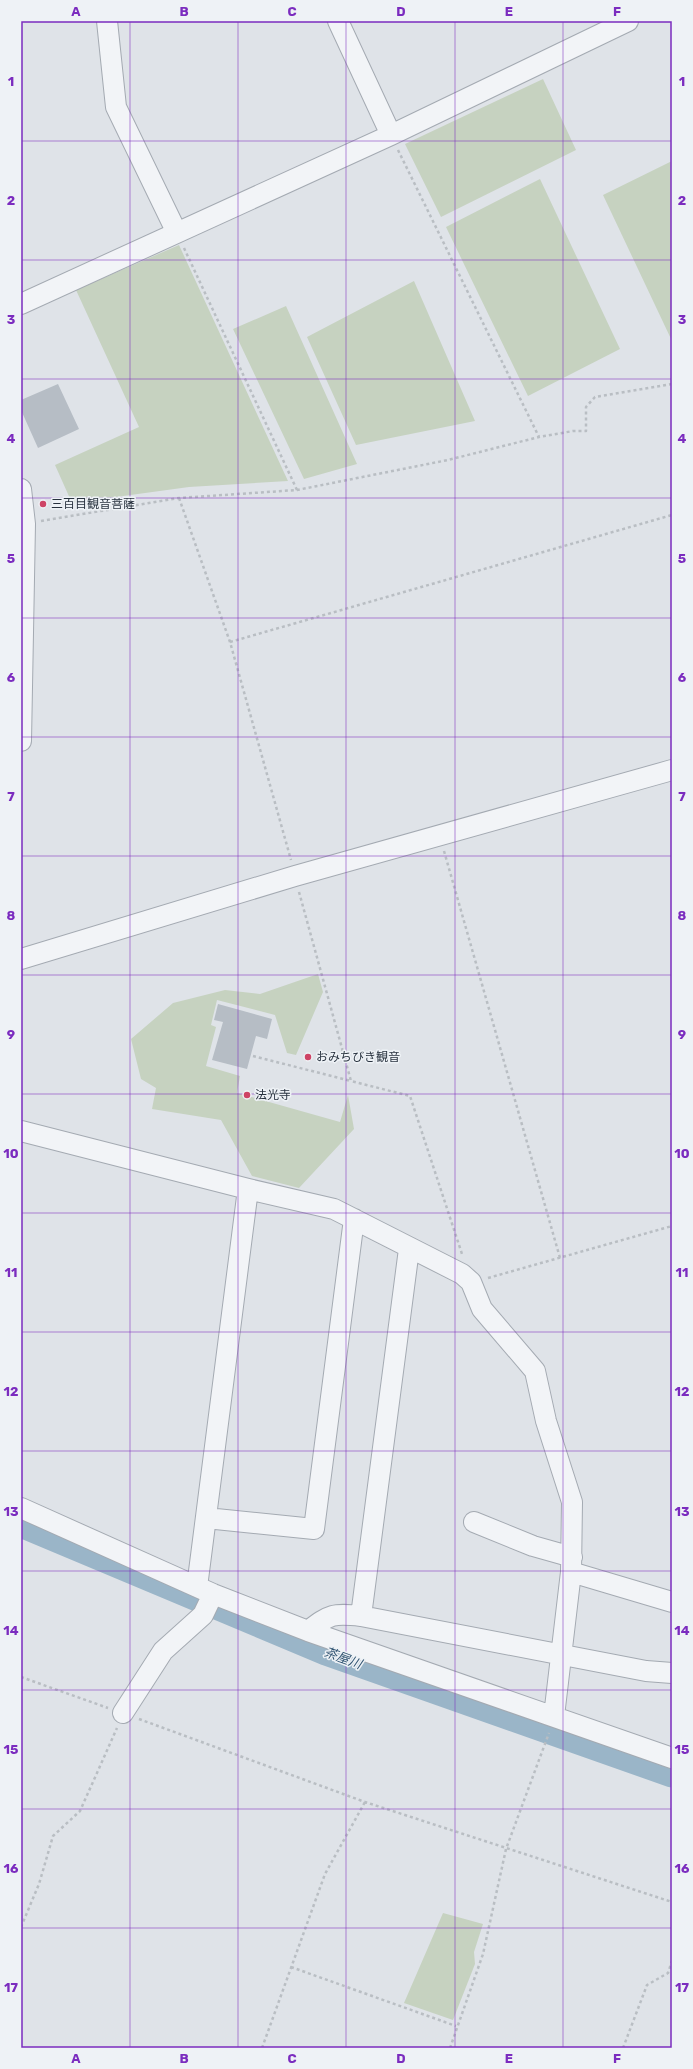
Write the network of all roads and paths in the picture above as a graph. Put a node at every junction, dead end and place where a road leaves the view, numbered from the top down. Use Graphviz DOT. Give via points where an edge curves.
graph roads {
  1 [pos="107,21"];
  2 [pos="338,21"];
  3 [pos="628,21"];
  4 [pos="391,135"];
  5 [pos="176,231"];
  6 [pos="21,304"];
  7 [pos="672,384"];
  8 [pos="539,437"];
  9 [pos="21,489"];
  10 [pos="297,490"];
  11 [pos="179,498"];
  12 [pos="672,515"];
  13 [pos="23,524"];
  14 [pos="230,642"];
  15 [pos="21,741"];
  16 [pos="672,770"];
  17 [pos="440,836"];
  18 [pos="295,876"];
  19 [pos="21,959"];
  20 [pos="253,1056"];
  21 [pos="351,1081"];
  22 [pos="21,1132"];
  23 [pos="248,1189"];
  24 [pos="354,1219"];
  25 [pos="672,1226"];
  26 [pos="409,1248"];
  27 [pos="560,1258"];
  28 [pos="471,1282"];
  29 [pos="21,1508"];
  30 [pos="206,1518"];
  31 [pos="474,1522"];
  32 [pos="572,1564"];
  33 [pos="206,1598"];
  34 [pos="672,1602"];
  35 [pos="361,1616"];
  36 [pos="308,1631"];
  37 [pos="563,1655"];
  38 [pos="672,1673"];
  39 [pos="21,1677"];
  40 [pos="124,1713"];
  41 [pos="551,1725"];
  42 [pos="672,1758"];
  43 [pos="365,1802"];
  44 [pos="506,1849"];
  45 [pos="672,1902"];
  46 [pos="21,1927"];
  47 [pos="672,1961"];
  48 [pos="292,1967"];
  49 [pos="456,2026"];
  50 [pos="262,2048"];
  51 [pos="450,2048"];
  52 [pos="623,2048"];
  1 -- 5 [label="street" via="116,107"];
  2 -- 4 [label="street"];
  3 -- 4 [label="street"];
  4 -- 5 [label="street"];
  4 -- 8 [label="path"];
  5 -- 6 [label="street"];
  5 -- 10 [label="path"];
  7 -- 8 [label="path" via="595,397 586,407 586,431"];
  8 -- 10 [label="path" via="448,460"];
  9 -- 13 [label="street"];
  10 -- 11 [label="path"];
  11 -- 13 [label="path"];
  11 -- 14 [label="path"];
  12 -- 14 [label="path"];
  13 -- 15 [label="street"];
  14 -- 18 [label="path"];
  16 -- 17 [label="street"];
  17 -- 18 [label="street"];
  17 -- 27 [label="path"];
  18 -- 19 [label="street"];
  18 -- 21 [label="path"];
  20 -- 21 [label="path"];
  21 -- 28 [label="path" via="410,1096"];
  22 -- 23 [label="street"];
  23 -- 24 [label="street" via="334,1209"];
  23 -- 30 [label="street"];
  24 -- 26 [label="street"];
  24 -- 30 [label="street" via="314,1529"];
  25 -- 27 [label="path"];
  26 -- 28 [label="street" via="462,1274"];
  26 -- 35 [label="street"];
  27 -- 28 [label="path"];
  28 -- 32 [label="street" via="482,1309 535,1371 546,1421 572,1502"];
  29 -- 33 [label="street"];
  30 -- 33 [label="street"];
  31 -- 32 [label="street"];
  32 -- 34 [label="street"];
  32 -- 37 [label="street"];
  33 -- 36 [label="street"];
  33 -- 40 [label="street" via="203,1615 163,1651"];
  35 -- 36 [label="street" via="337,1614 322,1620"];
  35 -- 37 [label="street"];
  36 -- 41 [label="street"];
  37 -- 38 [label="street" via="646,1671"];
  37 -- 41 [label="street"];
  39 -- 40 [label="path"];
  40 -- 43 [label="path"];
  40 -- 46 [label="path" via="80,1812 53,1836 39,1884"];
  41 -- 42 [label="street"];
  41 -- 44 [label="path"];
  43 -- 44 [label="path"];
  43 -- 48 [label="path" via="325,1874"];
  44 -- 45 [label="path"];
  44 -- 49 [label="path" via="483,1954"];
  47 -- 52 [label="path" via="668,1973 647,1985"];
  48 -- 49 [label="path"];
  48 -- 50 [label="path"];
  49 -- 51 [label="path"];
}
